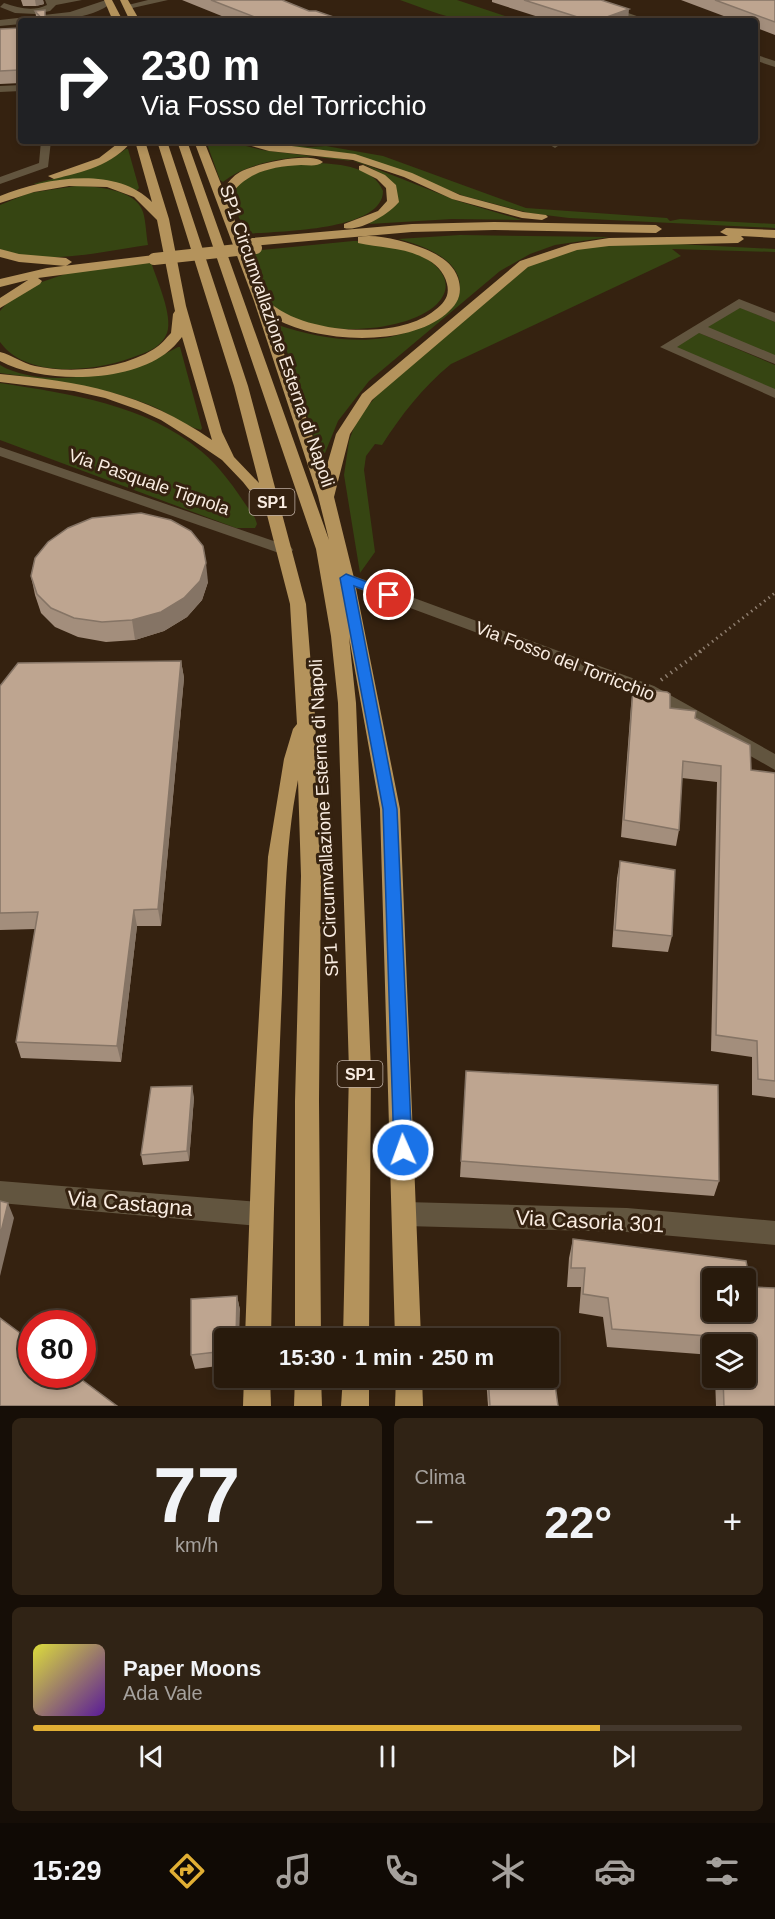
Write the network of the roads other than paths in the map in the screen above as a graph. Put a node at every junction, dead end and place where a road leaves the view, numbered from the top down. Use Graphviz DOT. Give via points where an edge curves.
graph roads {
  1 [pos="49,0"];
  2 [pos="56,0"];
  3 [pos="78,0"];
  4 [pos="164,0"];
  5 [pos="582,0"];
  6 [pos="108,1"];
  7 [pos="126,3"];
  8 [pos="2,4"];
  9 [pos="22,11"];
  10 [pos="77,14"];
  11 [pos="44,18"];
  12 [pos="97,18"];
  13 [pos="116,18"];
  14 [pos="134,18"];
  15 [pos="637,18"];
  16 [pos="18,21"];
  17 [pos="11,22"];
  18 [pos="0,23"];
  19 [pos="18,29"];
  20 [pos="18,31"];
  21 [pos="0,34"];
  22 [pos="758,58"];
  23 [pos="775,64"];
  24 [pos="18,88"];
  25 [pos="0,89"];
  26 [pos="46,144"];
  27 [pos="124,144"];
  28 [pos="141,144"];
  29 [pos="163,144"];
  30 [pos="183,144"];
  31 [pos="200,144"];
  32 [pos="252,144"];
  33 [pos="0,181"];
  34 [pos="0,192"];
  35 [pos="222,199"];
  36 [pos="0,200"];
  37 [pos="162,219"];
  38 [pos="675,230"];
  39 [pos="316,234"];
  40 [pos="775,234"];
  41 [pos="346,238"];
  42 [pos="738,239"];
  43 [pos="775,241"];
  44 [pos="254,245"];
  45 [pos="0,253"];
  46 [pos="153,256"];
  47 [pos="68,262"];
  48 [pos="97,266"];
  49 [pos="0,276"];
  50 [pos="0,283"];
  51 [pos="260,301"];
  52 [pos="0,304"];
  53 [pos="180,306"];
  54 [pos="775,318"];
  55 [pos="698,328"];
  56 [pos="0,356"];
  57 [pos="775,360"];
  58 [pos="0,378"];
  59 [pos="775,394"];
  60 [pos="0,450"];
  61 [pos="228,459"];
  62 [pos="326,496"];
  63 [pos="277,518"];
  64 [pos="318,532"];
  65 [pos="285,550"];
  66 [pos="346,578"];
  67 [pos="306,716"];
  68 [pos="775,763"];
  69 [pos="0,1192"];
  70 [pos="260,1214"];
  71 [pos="405,1214"];
  72 [pos="775,1233"];
  73 [pos="258,1328"];
  74 [pos="308,1328"];
  75 [pos="356,1328"];
  76 [pos="408,1328"];
  77 [pos="257,1388"];
  78 [pos="308,1388"];
  79 [pos="356,1388"];
  80 [pos="409,1388"];
  81 [pos="257,1406"];
  82 [pos="308,1406"];
  83 [pos="355,1406"];
  84 [pos="409,1406"];
  1 -- 9 [label="street" via="50,9"];
  2 -- 3 [label="street"];
  4 -- 7 [label="street"];
  5 -- 15 [label="street"];
  6 -- 10 [label="street"];
  6 -- 13 [label="highway"];
  7 -- 14 [label="highway"];
  8 -- 9 [label="street"];
  8 -- 17 [label="street"];
  9 -- 17 [label="street"];
  10 -- 11 [label="street"];
  10 -- 12 [label="street"];
  16 -- 17 [label="street"];
  17 -- 18 [label="street"];
  17 -- 19 [label="street" via="10,27"];
  20 -- 21 [label="street"];
  22 -- 23 [label="street"];
  24 -- 25 [label="street"];
  26 -- 33 [label="street" via="44,165"];
  27 -- 34 [label="highway" via="103,161"];
  28 -- 37 [label="highway, SP1"];
  29 -- 63 [label="highway, SP1 Circumvallazione Esterna di Napoli / SP1" via="241,386"];
  30 -- 64 [label="highway, SP1 Circumvallazione Esterna di Napoli / SP1"];
  31 -- 35 [label="highway"];
  32 -- 38 [label="highway" via="355,157 456,196 522,215"];
  35 -- 39 [label="highway" via="236,180 253,171 312,162 364,169 392,187 393,202 382,213"];
  35 -- 51 [label="highway"];
  36 -- 37 [label="highway" via="48,185 97,183 137,195"];
  37 -- 53 [label="highway, SP1"];
  38 -- 39 [label="highway" via="494,226"];
  38 -- 40 [label="highway"];
  39 -- 44 [label="highway"];
  41 -- 42 [label="highway" via="545,231"];
  41 -- 44 [label="highway"];
  41 -- 51 [label="highway" via="405,246 441,262 453,279 453,297 448,306 428,322 412,327 351,333 293,322"];
  42 -- 43 [label="highway"];
  42 -- 62 [label="highway" via="609,242 575,247 524,264 367,397 343,434"];
  44 -- 46 [label="highway, bridge"];
  45 -- 47 [label="highway"];
  46 -- 47 [label="highway"];
  46 -- 48 [label="highway"];
  47 -- 49 [label="highway"];
  48 -- 50 [label="highway"];
  48 -- 52 [label="highway" via="41,279"];
  51 -- 62 [label="highway"];
  53 -- 56 [label="highway" via="178,334 159,352 138,362 74,373 48,372 26,369"];
  53 -- 61 [label="highway, SP1" via="215,432"];
  54 -- 55 [label="street" via="739,303"];
  55 -- 57 [label="street"];
  55 -- 59 [label="street" via="667,346"];
  58 -- 61 [label="highway" via="101,393 145,407 182,426"];
  60 -- 65 [label="street, Via Pasquale Tignola"];
  61 -- 63 [label="highway, SP1" via="248,478"];
  62 -- 64 [label="highway"];
  62 -- 66 [label="highway"];
  63 -- 65 [label="highway, SP1 Circumvallazione Esterna di Napoli / SP1"];
  64 -- 75 [label="highway, SP1 Circumvallazione Esterna di Napoli / SP1" via="340,636 347,703 360,1071"];
  65 -- 67 [label="highway, SP1 Circumvallazione Esterna di Napoli / SP1" via="298,604"];
  66 -- 68 [label="street, Via Fosso del Torricchio" via="648,690"];
  66 -- 71 [label="highway" via="390,809"];
  67 -- 70 [label="highway" via="291,762 276,887"];
  67 -- 74 [label="highway, SP1 Circumvallazione Esterna di Napoli / SP1" via="311,876"];
  69 -- 70 [label="street, Via Castagna"];
  70 -- 73 [label="highway"];
  71 -- 72 [label="street, Via Casoria 301" via="627,1220"];
  71 -- 76 [label="highway"];
  77 -- 81 [label="highway"];
  78 -- 82 [label="highway"];
  79 -- 83 [label="highway"];
  80 -- 84 [label="highway"];
}
